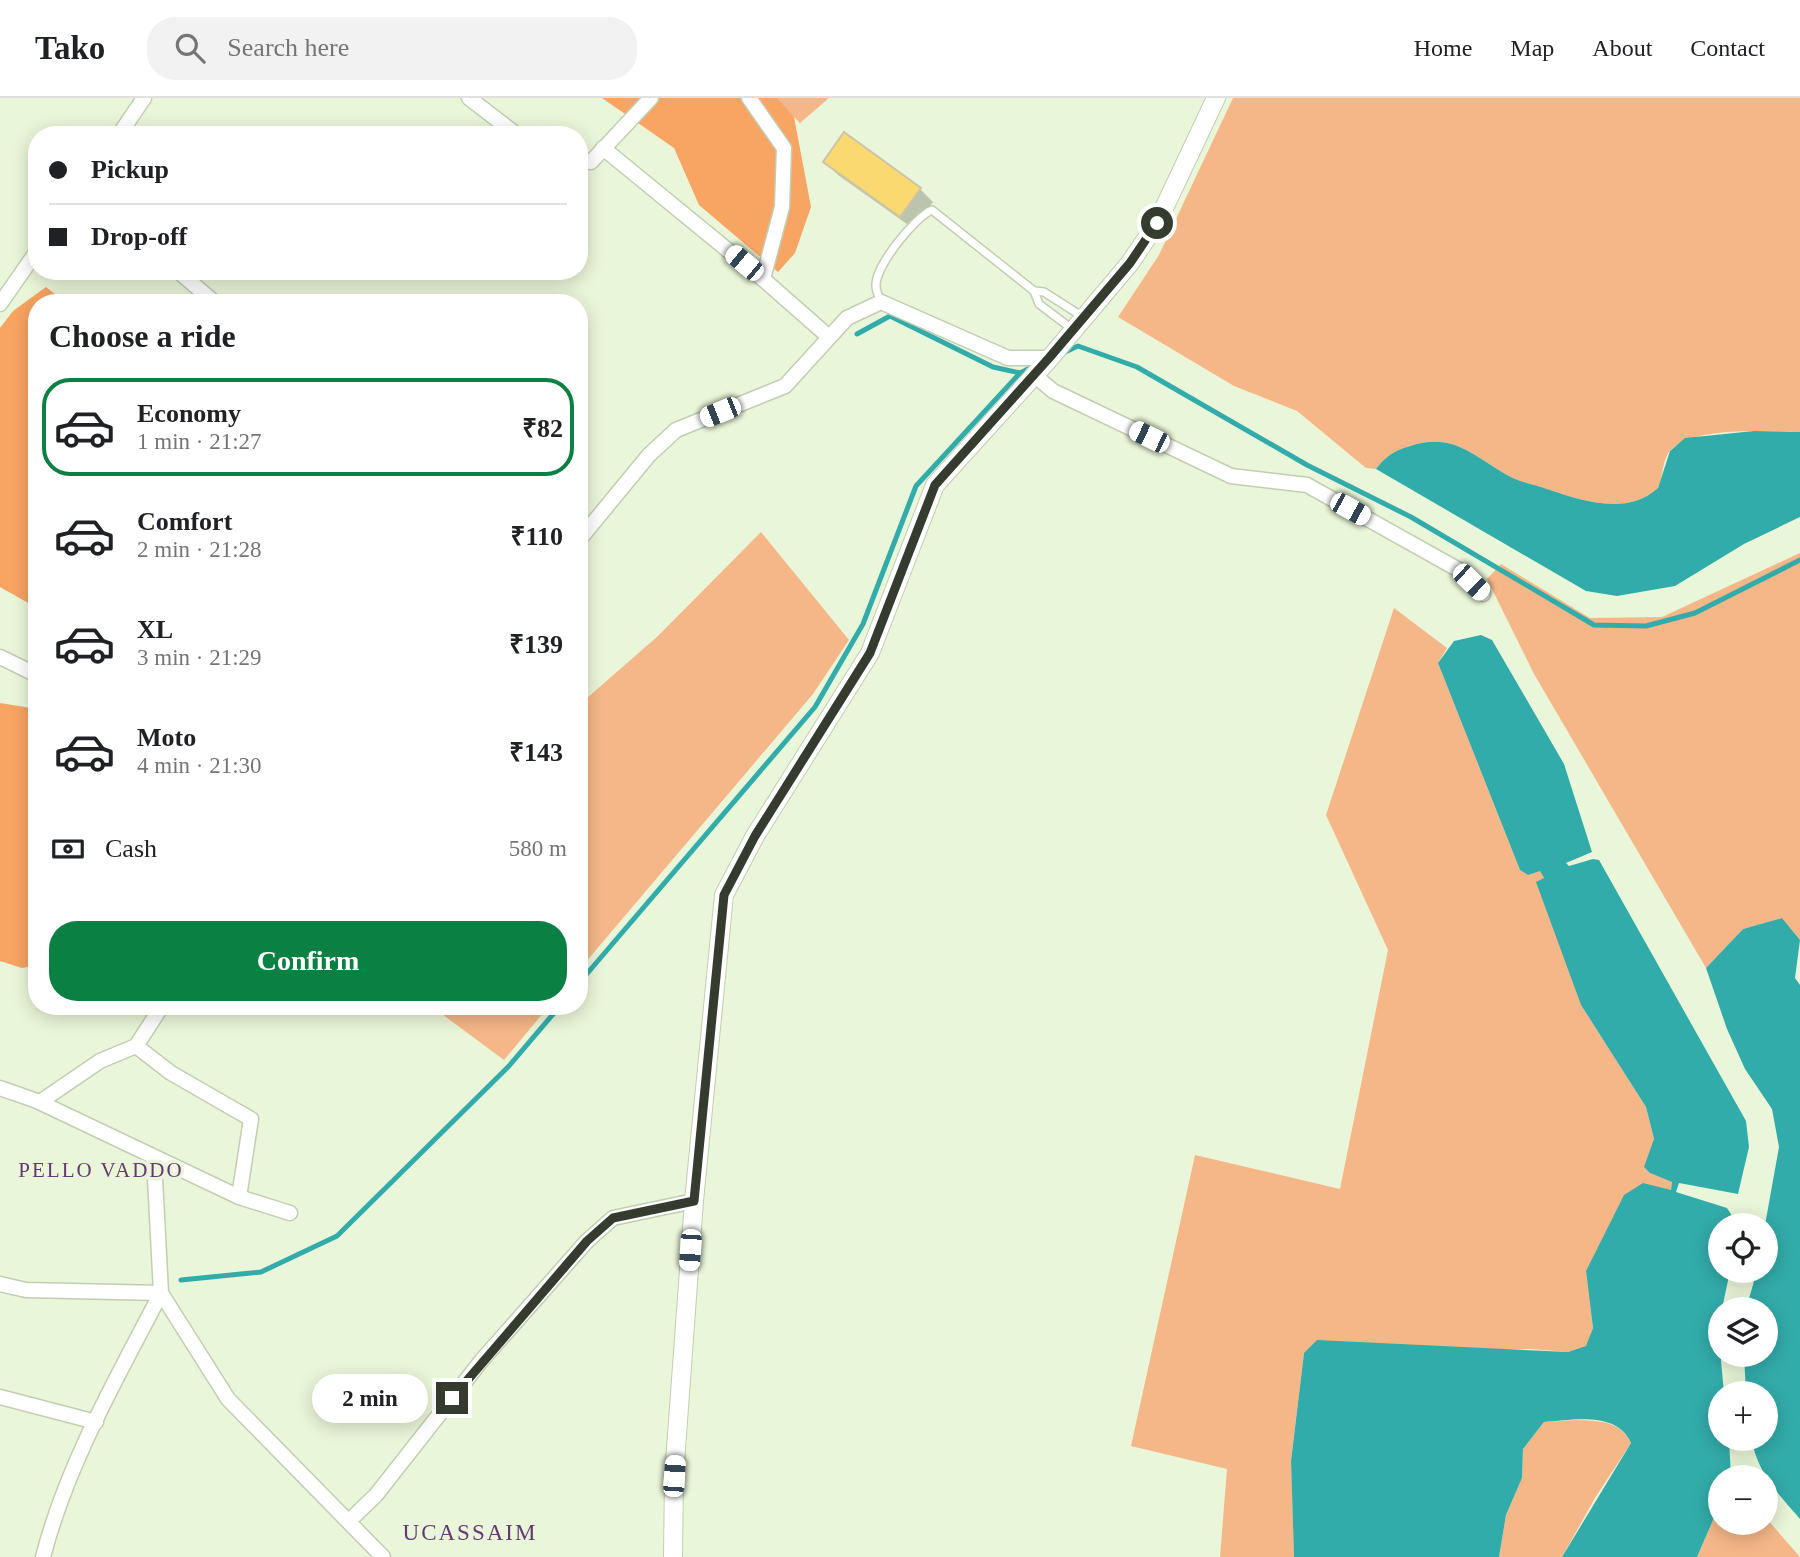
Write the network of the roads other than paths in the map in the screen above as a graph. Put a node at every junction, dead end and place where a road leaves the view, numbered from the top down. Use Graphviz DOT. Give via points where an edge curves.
graph roads {
  1 [pos="144,98"];
  2 [pos="469,98"];
  3 [pos="651,98"];
  4 [pos="749,98"];
  5 [pos="1216,98"];
  6 [pos="125,126"];
  7 [pos="505,126"];
  8 [pos="603,148"];
  9 [pos="588,162"];
  10 [pos="28,264"];
  11 [pos="763,279"];
  12 [pos="188,280"];
  13 [pos="1034,291"];
  14 [pos="205,294"];
  15 [pos="881,302"];
  16 [pos="0,304"];
  17 [pos="1078,324"];
  18 [pos="829,337"];
  19 [pos="1042,366"];
  20 [pos="588,529"];
  21 [pos="1483,594"];
  22 [pos="0,657"];
  23 [pos="28,671"];
  24 [pos="156,1015"];
  25 [pos="136,1046"];
  26 [pos="0,1088"];
  27 [pos="37,1101"];
  28 [pos="154,1159"];
  29 [pos="239,1197"];
  30 [pos="694,1201"];
  31 [pos="290,1213"];
  32 [pos="0,1284"];
  33 [pos="161,1293"];
  34 [pos="0,1397"];
  35 [pos="96,1422"];
  36 [pos="349,1521"];
  37 [pos="43,1557"];
  38 [pos="383,1557"];
  39 [pos="673,1557"];
  1 -- 6 [label="street"];
  2 -- 7 [label="street"];
  3 -- 8 [label="street"];
  4 -- 11 [label="street" via="784,148 782,207"];
  5 -- 17 [label="street" via="1157,223"];
  8 -- 9 [label="street"];
  8 -- 11 [label="street"];
  10 -- 16 [label="street"];
  11 -- 18 [label="street"];
  12 -- 14 [label="street"];
  13 -- 15 [label="lane" via="932,210 920,214 881,268 876,285"];
  13 -- 17 [label="lane" via="1044,292"];
  13 -- 17 [label="lane" via="1039,304"];
  15 -- 18 [label="street" via="847,318"];
  15 -- 19 [label="street" via="1008,358"];
  17 -- 19 [label="street"];
  18 -- 20 [label="street" via="785,386 676,430 649,455"];
  19 -- 21 [label="street" via="1053,391 1231,476 1307,485 1459,570"];
  19 -- 30 [label="street" via="935,485 870,653 755,836 724,895"];
  22 -- 23 [label="street"];
  24 -- 25 [label="street"];
  25 -- 27 [label="street" via="100,1061"];
  25 -- 29 [label="street" via="171,1073 251,1119"];
  26 -- 27 [label="street"];
  27 -- 28 [label="street"];
  28 -- 29 [label="street"];
  28 -- 33 [label="street"];
  29 -- 31 [label="street"];
  30 -- 36 [label="street" via="613,1218 587,1241"];
  30 -- 39 [label="street" via="674,1476"];
  32 -- 33 [label="street" via="26,1290"];
  33 -- 35 [label="street"];
  33 -- 36 [label="street" via="228,1399"];
  34 -- 35 [label="street"];
  35 -- 37 [label="street" via="53,1514"];
  36 -- 38 [label="street"];
}
